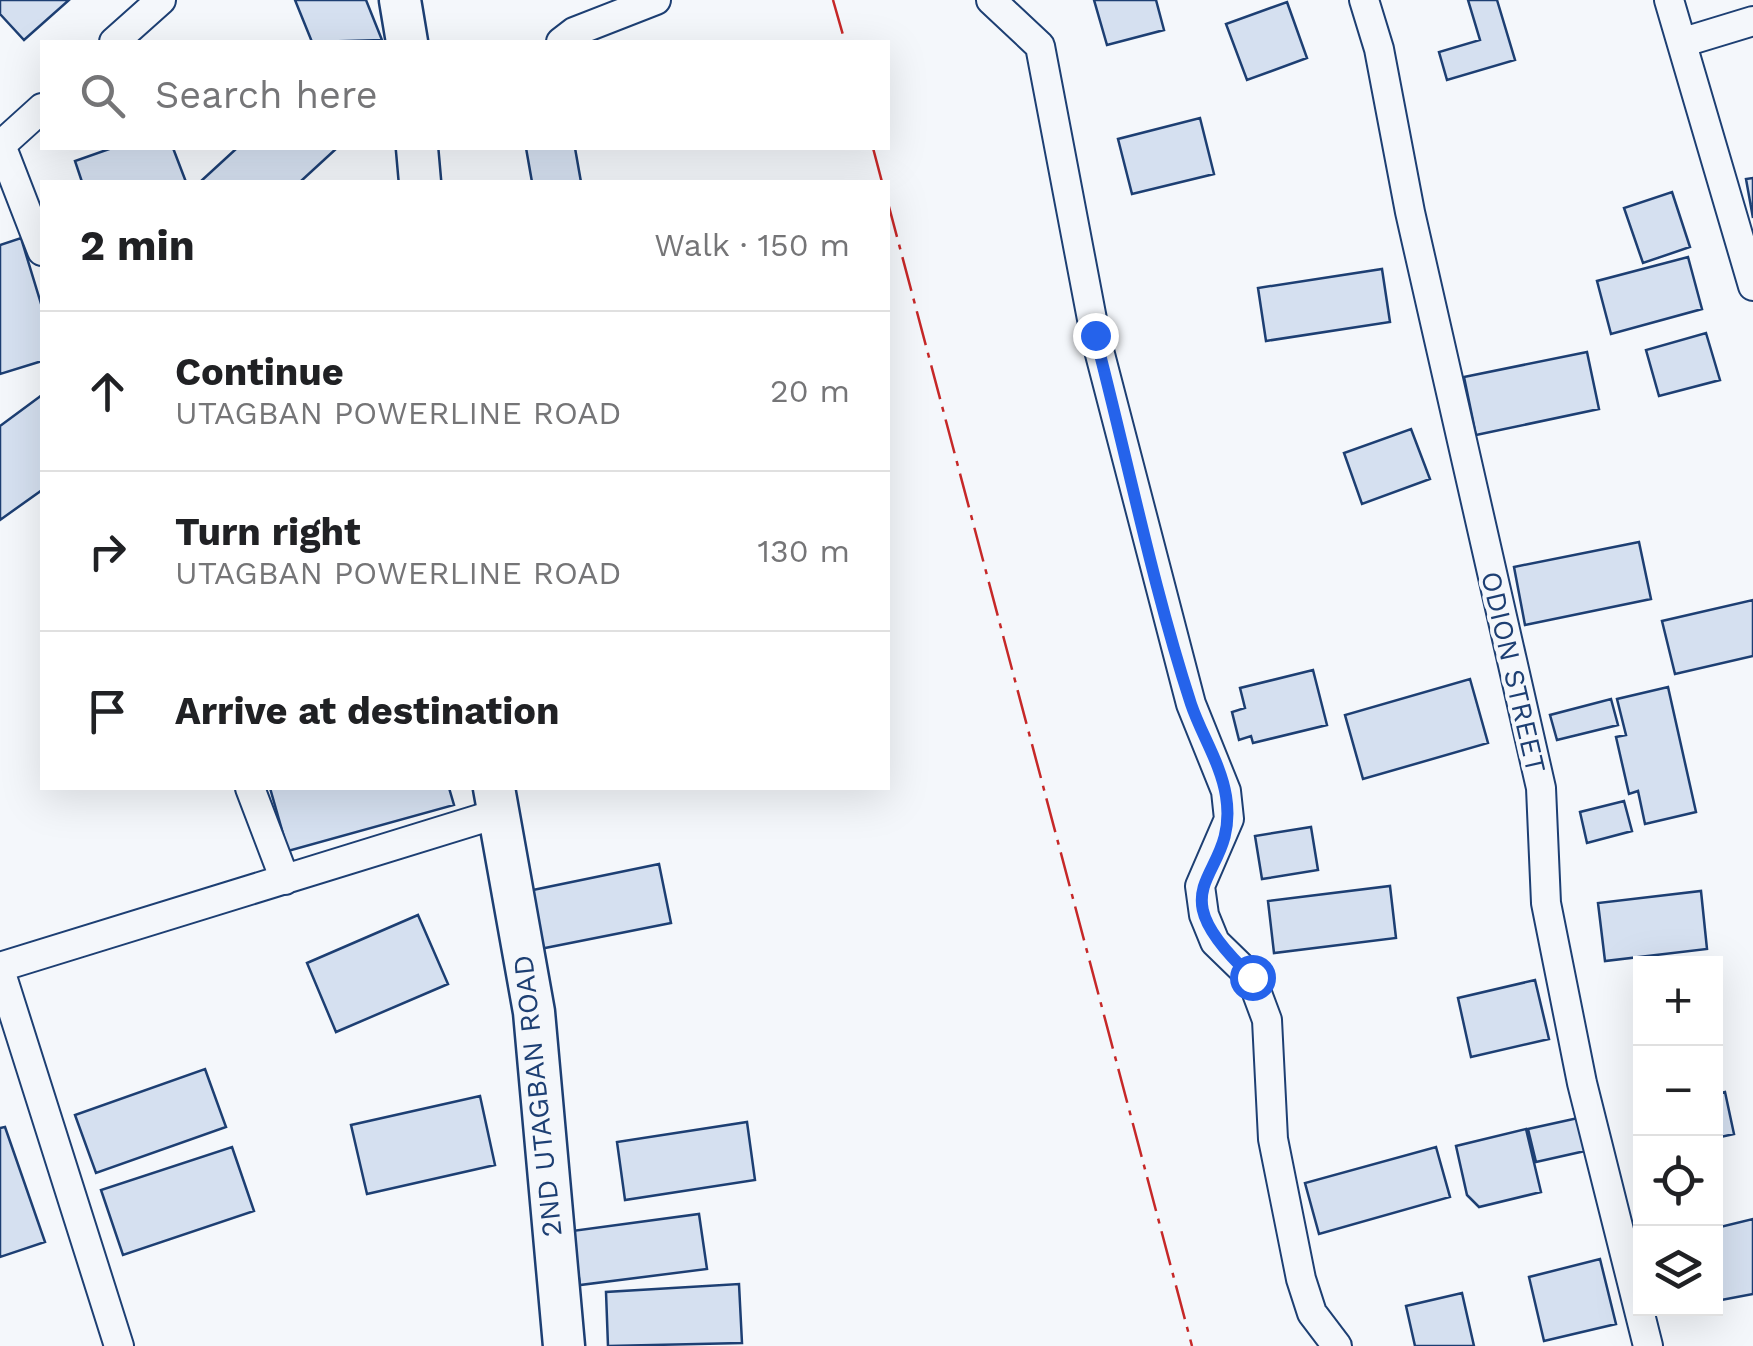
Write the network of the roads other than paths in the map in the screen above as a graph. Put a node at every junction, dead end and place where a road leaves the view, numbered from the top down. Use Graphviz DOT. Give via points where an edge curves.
graph roads {
  1 [pos="161,0"];
  2 [pos="400,0"];
  3 [pos="656,0"];
  4 [pos="991,0"];
  5 [pos="1364,0"];
  6 [pos="1669,0"];
  7 [pos="1753,20"];
  8 [pos="116,40"];
  9 [pos="406,40"];
  10 [pos="564,40"];
  11 [pos="1684,42"];
  12 [pos="40,110"];
  13 [pos="0,146"];
  14 [pos="40,246"];
  15 [pos="1753,286"];
  16 [pos="251,790"];
  17 [pos="495,801"];
  18 [pos="285,880"];
  19 [pos="0,968"];
  20 [pos="119,1346"];
  21 [pos="564,1346"];
  22 [pos="1338,1346"];
  23 [pos="1648,1346"];
  1 -- 8 [label="street"];
  2 -- 9 [label="street"];
  3 -- 10 [label="street"];
  4 -- 22 [label="street" via="1040,46 1095,335 1191,704 1226,790 1229,820 1200,886 1204,915 1215,942 1252,977 1268,1020 1273,1138 1301,1279 1312,1312"];
  5 -- 23 [label="street, ODION STREET" via="1541,788 1546,903 1582,1083"];
  6 -- 11 [label="street"];
  7 -- 11 [label="street"];
  11 -- 15 [label="street"];
  12 -- 13 [label="street"];
  13 -- 14 [label="street"];
  16 -- 18 [label="street"];
  17 -- 18 [label="street"];
  17 -- 21 [label="street, 2ND UTAGBAN ROAD" via="534,1012"];
  18 -- 19 [label="street"];
  19 -- 20 [label="street"];
}
